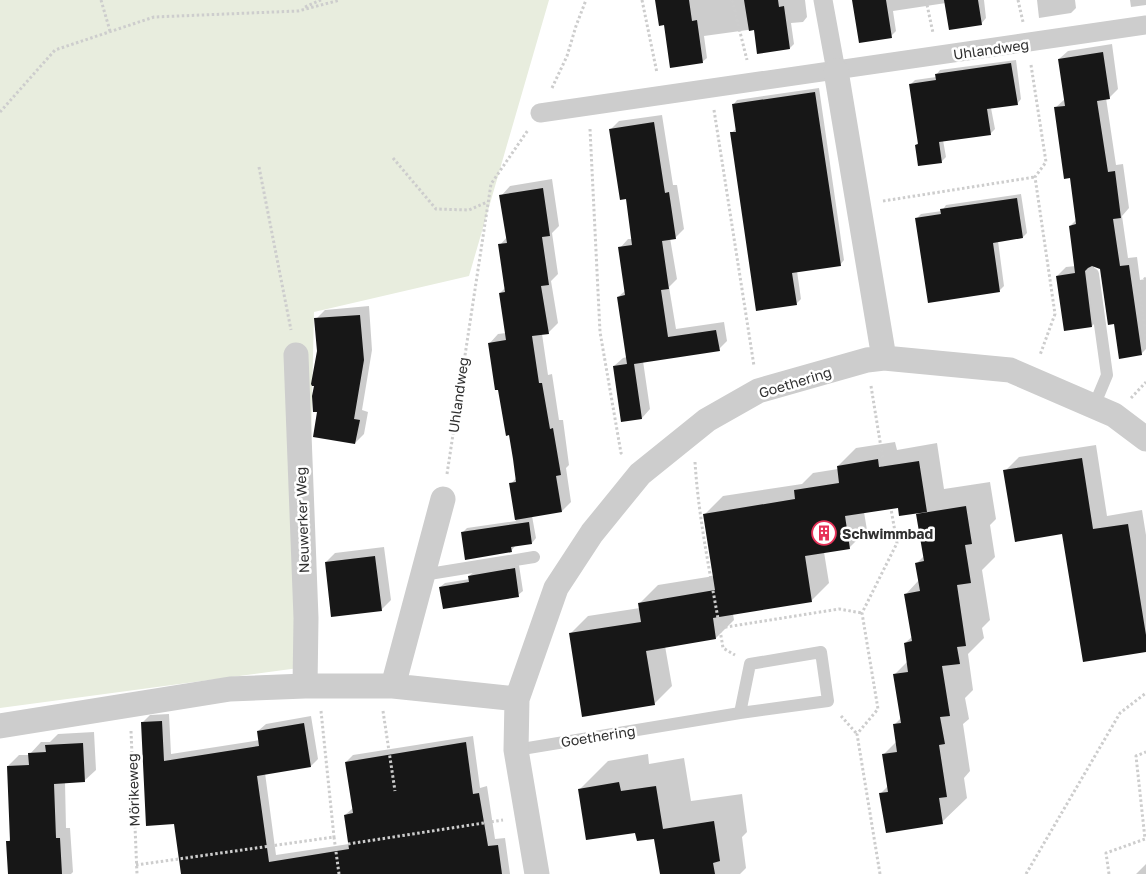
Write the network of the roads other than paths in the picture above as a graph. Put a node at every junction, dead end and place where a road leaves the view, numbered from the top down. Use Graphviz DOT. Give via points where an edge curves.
graph roads {
  1 [pos="823,0"];
  2 [pos="1146,26"];
  3 [pos="836,71"];
  4 [pos="540,113"];
  5 [pos="1093,274"];
  6 [pos="296,355"];
  7 [pos="875,359"];
  8 [pos="1094,406"];
  9 [pos="1146,439"];
  10 [pos="443,499"];
  11 [pos="534,558"];
  12 [pos="423,575"];
  13 [pos="312,686"];
  14 [pos="387,686"];
  15 [pos="517,698"];
  16 [pos="740,713"];
  17 [pos="0,726"];
  18 [pos="516,750"];
  19 [pos="536,874"];
  1 -- 3 [label="street"];
  2 -- 3 [label="street, Uhlandweg"];
  3 -- 4 [label="street, Uhlandweg"];
  3 -- 7 [label="street" via="858,205"];
  5 -- 8 [label="lane" via="1107,375"];
  6 -- 13 [label="street, Neuwerker Weg" via="306,618"];
  7 -- 8 [label="street, Goethering" via="1010,370"];
  7 -- 15 [label="street, Goethering" via="758,391 707,420 640,474 592,533 556,588"];
  8 -- 9 [label="street, Goethering" via="1114,415"];
  10 -- 12 [label="street"];
  11 -- 12 [label="lane"];
  12 -- 14 [label="street"];
  13 -- 14 [label="street"];
  13 -- 17 [label="street" via="230,689"];
  14 -- 15 [label="street"];
  15 -- 18 [label="street, Goethering"];
  16 -- 16 [label="lane, Goethering" via="828,701 822,652 750,664"];
  16 -- 18 [label="lane, Goethering"];
  18 -- 19 [label="street, Goethering"];
}
